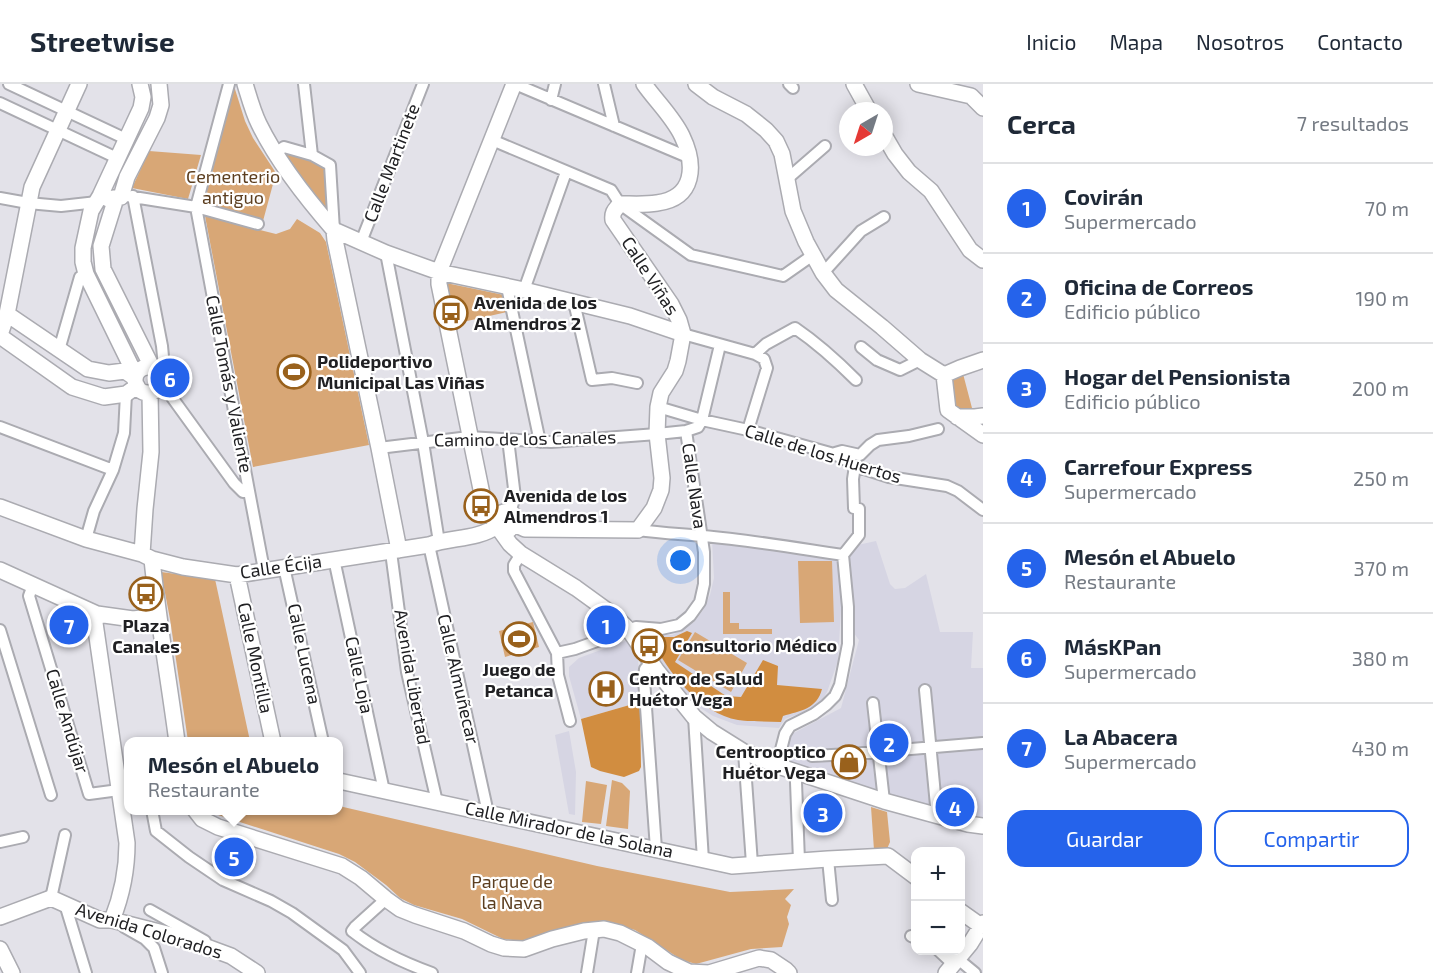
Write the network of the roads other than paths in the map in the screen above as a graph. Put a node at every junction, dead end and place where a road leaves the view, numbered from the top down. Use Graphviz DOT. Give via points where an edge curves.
graph roads {
  1 [pos="10,84"];
  2 [pos="79,84"];
  3 [pos="140,84"];
  4 [pos="159,84"];
  5 [pos="229,84"];
  6 [pos="245,84"];
  7 [pos="304,84"];
  8 [pos="423,84"];
  9 [pos="514,84"];
  10 [pos="555,84"];
  11 [pos="603,84"];
  12 [pos="644,84"];
  13 [pos="854,84"];
  14 [pos="918,84"];
  15 [pos="697,85"];
  16 [pos="970,90"];
  17 [pos="551,100"];
  18 [pos="864,102"];
  19 [pos="0,104"];
  20 [pos="983,108"];
  21 [pos="66,111"];
  22 [pos="614,126"];
  23 [pos="58,129"];
  24 [pos="126,139"];
  25 [pos="492,140"];
  26 [pos="825,146"];
  27 [pos="893,149"];
  28 [pos="275,153"];
  29 [pos="312,155"];
  30 [pos="117,158"];
  31 [pos="690,158"];
  32 [pos="566,172"];
  33 [pos="787,179"];
  34 [pos="124,197"];
  35 [pos="0,198"];
  36 [pos="97,202"];
  37 [pos="28,203"];
  38 [pos="620,204"];
  39 [pos="199,208"];
  40 [pos="884,217"];
  41 [pos="258,224"];
  42 [pos="334,230"];
  43 [pos="361,242"];
  44 [pos="386,253"];
  45 [pos="813,255"];
  46 [pos="983,260"];
  47 [pos="439,272"];
  48 [pos="823,273"];
  49 [pos="86,274"];
  50 [pos="507,287"];
  51 [pos="524,290"];
  52 [pos="574,302"];
  53 [pos="5,310"];
  54 [pos="0,333"];
  55 [pos="683,334"];
  56 [pos="720,345"];
  57 [pos="861,346"];
  58 [pos="59,350"];
  59 [pos="755,354"];
  60 [pos="920,360"];
  61 [pos="983,360"];
  62 [pos="945,375"];
  63 [pos="856,380"];
  64 [pos="144,382"];
  65 [pos="637,383"];
  66 [pos="658,406"];
  67 [pos="702,420"];
  68 [pos="978,424"];
  69 [pos="0,427"];
  70 [pos="938,429"];
  71 [pos="686,430"];
  72 [pos="748,430"];
  73 [pos="657,435"];
  74 [pos="469,437"];
  75 [pos="508,439"];
  76 [pos="423,442"];
  77 [pos="540,442"];
  78 [pos="379,448"];
  79 [pos="832,453"];
  80 [pos="855,466"];
  81 [pos="113,470"];
  82 [pos="249,491"];
  83 [pos="0,507"];
  84 [pos="983,510"];
  85 [pos="503,523"];
  86 [pos="638,530"];
  87 [pos="702,535"];
  88 [pos="86,539"];
  89 [pos="434,544"];
  90 [pos="395,551"];
  91 [pos="521,554"];
  92 [pos="843,555"];
  93 [pos="147,556"];
  94 [pos="334,559"];
  95 [pos="284,567"];
  96 [pos="0,570"];
  97 [pos="264,570"];
  98 [pos="237,575"];
  99 [pos="33,585"];
  100 [pos="97,614"];
  101 [pos="158,616"];
  102 [pos="0,630"];
  103 [pos="629,630"];
  104 [pos="558,653"];
  105 [pos="651,663"];
  106 [pos="925,690"];
  107 [pos="873,703"];
  108 [pos="694,717"];
  109 [pos="570,721"];
  110 [pos="176,737"];
  111 [pos="272,737"];
  112 [pos="322,737"];
  113 [pos="983,742"];
  114 [pos="930,748"];
  115 [pos="744,752"];
  116 [pos="878,752"];
  117 [pos="812,756"];
  118 [pos="777,765"];
  119 [pos="799,773"];
  120 [pos="343,782"];
  121 [pos="119,790"];
  122 [pos="384,791"];
  123 [pos="51,795"];
  124 [pos="884,801"];
  125 [pos="437,802"];
  126 [pos="488,813"];
  127 [pos="153,815"];
  128 [pos="199,815"];
  129 [pos="937,816"];
  130 [pos="983,826"];
  131 [pos="65,835"];
  132 [pos="23,837"];
  133 [pos="0,842"];
  134 [pos="656,849"];
  135 [pos="828,859"];
  136 [pos="703,860"];
  137 [pos="799,861"];
  138 [pos="752,864"];
  139 [pos="911,874"];
  140 [pos="386,899"];
  141 [pos="832,900"];
  142 [pos="58,901"];
  143 [pos="150,910"];
  144 [pos="965,914"];
  145 [pos="0,917"];
  146 [pos="112,920"];
  147 [pos="982,925"];
  148 [pos="594,930"];
  149 [pos="642,944"];
  150 [pos="0,949"];
  151 [pos="231,956"];
  152 [pos="952,965"];
  153 [pos="12,973"];
  154 [pos="86,973"];
  155 [pos="162,973"];
  156 [pos="257,973"];
  157 [pos="360,973"];
  158 [pos="432,973"];
  159 [pos="587,973"];
  160 [pos="637,973"];
  161 [pos="789,973"];
  162 [pos="975,973"];
  1 -- 19 [label="street"];
  1 -- 21 [label="street"];
  2 -- 21 [label="street"];
  3 -- 24 [label="street" via="141,108"];
  4 -- 34 [label="street" via="161,105 157,118 127,177"];
  5 -- 39 [label="street"];
  6 -- 28 [label="street" via="258,122"];
  7 -- 29 [label="street"];
  8 -- 43 [label="street, Calle Martinete"];
  9 -- 17 [label="street"];
  9 -- 25 [label="street"];
  10 -- 17 [label="street"];
  11 -- 22 [label="street"];
  12 -- 31 [label="street" via="672,119"];
  13 -- 18 [label="street"];
  14 -- 16 [label="street"];
  15 -- 33 [label="street" via="766,130 782,154"];
  16 -- 20 [label="street"];
  17 -- 22 [label="street"];
  19 -- 23 [label="street"];
  21 -- 23 [label="street"];
  21 -- 24 [label="street"];
  22 -- 31 [label="street"];
  23 -- 30 [label="street"];
  23 -- 37 [label="street"];
  24 -- 30 [label="street"];
  25 -- 32 [label="street"];
  25 -- 47 [label="street"];
  26 -- 33 [label="street"];
  27 -- 46 [label="street" via="909,172 931,191 970,250"];
  28 -- 29 [label="street" via="284,147"];
  28 -- 42 [label="street"];
  29 -- 42 [label="street, Avenida Libertad" via="330,165"];
  30 -- 36 [label="street"];
  31 -- 38 [label="street" via="688,183 674,199"];
  32 -- 38 [label="street" via="611,190"];
  32 -- 51 [label="street"];
  33 -- 45 [label="street" via="793,211"];
  34 -- 36 [label="street"];
  34 -- 39 [label="street"];
  34 -- 64 [label="street" via="101,246 103,269"];
  34 -- 64 [label="street" via="162,346 164,367"];
  35 -- 37 [label="street"];
  36 -- 37 [label="street" via="61,206"];
  36 -- 49 [label="street" via="82,248"];
  37 -- 53 [label="street"];
  38 -- 45 [label="street" via="691,255 783,276"];
  38 -- 55 [label="street, Calle Viñas" via="613,220 671,304"];
  39 -- 41 [label="street"];
  39 -- 82 [label="street, Calle Tomás y Valiente"];
  40 -- 48 [label="street" via="861,231"];
  42 -- 43 [label="street"];
  42 -- 78 [label="street, Avenida Libertad"];
  43 -- 44 [label="street"];
  44 -- 47 [label="street"];
  44 -- 76 [label="street, Calle Almuñecar"];
  45 -- 48 [label="street"];
  47 -- 50 [label="street"];
  47 -- 74 [label="street"];
  48 -- 60 [label="street" via="836,290"];
  49 -- 58 [label="street" via="80,277"];
  49 -- 64 [label="street" via="130,364"];
  50 -- 51 [label="street"];
  50 -- 77 [label="street"];
  51 -- 52 [label="street"];
  52 -- 55 [label="street"];
  52 -- 65 [label="street" via="592,380 612,378"];
  53 -- 54 [label="street"];
  53 -- 58 [label="street"];
  54 -- 64 [label="street" via="72,387 104,398"];
  55 -- 56 [label="street"];
  55 -- 66 [label="street, Calle Viñas" via="675,371"];
  56 -- 59 [label="street"];
  56 -- 67 [label="street"];
  57 -- 60 [label="street" via="877,360 900,370"];
  58 -- 64 [label="street" via="88,369 125,371"];
  59 -- 63 [label="street" via="795,328"];
  59 -- 72 [label="street" via="765,359 767,368"];
  60 -- 62 [label="street"];
  61 -- 62 [label="street"];
  62 -- 68 [label="street" via="948,410"];
  64 -- 81 [label="street"];
  64 -- 82 [label="street, Calle Tomás y Valiente" via="171,396 234,483 243,492"];
  64 -- 93 [label="street" via="151,452 145,509"];
  66 -- 67 [label="street, Calle de los Huertos"];
  66 -- 73 [label="street, Calle Viñas"];
  67 -- 71 [label="street, Camino de los Canales" via="698,427"];
  67 -- 72 [label="street, Calle de los Huertos"];
  69 -- 81 [label="street"];
  70 -- 79 [label="street" via="878,440 860,455"];
  71 -- 73 [label="street, Camino de los Canales"];
  71 -- 87 [label="street, Calle Nava"];
  72 -- 79 [label="street, Calle de los Huertos"];
  73 -- 77 [label="street, Camino de los Canales"];
  73 -- 86 [label="street, Calle Viñas" via="661,490"];
  74 -- 75 [label="street, Camino de los Canales"];
  74 -- 76 [label="street, Camino de los Canales"];
  74 -- 85 [label="street" via="483,499"];
  75 -- 77 [label="street, Camino de los Canales"];
  75 -- 85 [label="street" via="515,497"];
  76 -- 78 [label="street, Camino de los Canales"];
  76 -- 89 [label="street, Calle Almuñecar"];
  78 -- 90 [label="street, Avenida Libertad"];
  79 -- 80 [label="street, Calle de los Huertos"];
  80 -- 84 [label="street, Calle de los Huertos" via="903,480 947,486"];
  80 -- 92 [label="street" via="854,508 860,509 859,535"];
  81 -- 88 [label="street"];
  82 -- 97 [label="street"];
  83 -- 88 [label="street, Calle Écija"];
  85 -- 86 [label="street" via="525,529"];
  85 -- 89 [label="street, Calle Écija" via="485,533"];
  85 -- 91 [label="street"];
  86 -- 87 [label="street"];
  87 -- 92 [label="street"];
  87 -- 103 [label="street, Calle Nava" via="704,584 700,602 690,616 679,625"];
  88 -- 93 [label="street, Calle Écija"];
  89 -- 90 [label="street, Calle Écija"];
  89 -- 126 [label="street, Calle Almuñecar"];
  90 -- 94 [label="street, Calle Écija"];
  90 -- 125 [label="street, Avenida Libertad" via="407,672"];
  91 -- 103 [label="street" via="576,588"];
  91 -- 104 [label="street" via="514,571"];
  92 -- 118 [label="street" via="848,644 840,685 826,705 790,726"];
  93 -- 98 [label="street, Calle Écija" via="183,567"];
  93 -- 101 [label="street"];
  94 -- 95 [label="street, Calle Écija"];
  94 -- 122 [label="street, Calle Loja"];
  95 -- 97 [label="street, Calle Écija"];
  95 -- 112 [label="street, Calle Lucena"];
  96 -- 99 [label="street"];
  97 -- 98 [label="street, Calle Écija"];
  98 -- 111 [label="street, Calle Montilla"];
  99 -- 100 [label="street"];
  99 -- 121 [label="street, Calle Andújar" via="29,596 89,794"];
  100 -- 101 [label="street" via="133,619"];
  100 -- 121 [label="street" via="94,623"];
  101 -- 110 [label="street"];
  102 -- 123 [label="street"];
  103 -- 104 [label="street, Calle Nava"];
  103 -- 105 [label="street"];
  104 -- 109 [label="street" via="558,675"];
  105 -- 108 [label="street"];
  105 -- 134 [label="street" via="645,669 644,679"];
  106 -- 114 [label="street"];
  107 -- 116 [label="street"];
  108 -- 115 [label="street"];
  108 -- 136 [label="street"];
  113 -- 114 [label="street"];
  114 -- 116 [label="street"];
  114 -- 129 [label="street"];
  115 -- 118 [label="street"];
  115 -- 138 [label="street"];
  116 -- 117 [label="street"];
  116 -- 124 [label="street"];
  118 -- 119 [label="street"];
  119 -- 124 [label="street"];
  119 -- 137 [label="street"];
  120 -- 122 [label="street, Calle Mirador de la Solana"];
  121 -- 146 [label="street" via="127,854 119,903"];
  122 -- 125 [label="street, Calle Mirador de la Solana"];
  124 -- 129 [label="street"];
  125 -- 126 [label="street, Calle Mirador de la Solana"];
  126 -- 134 [label="street, Calle Mirador de la Solana"];
  127 -- 157 [label="street" via="156,831 189,857 223,880 282,907 335,940"];
  128 -- 140 [label="street" via="218,827 342,866"];
  129 -- 130 [label="street"];
  131 -- 142 [label="street"];
  132 -- 133 [label="street"];
  134 -- 136 [label="street, Calle Mirador de la Solana"];
  135 -- 137 [label="street, Calle Mirador de la Solana"];
  135 -- 139 [label="street, Calle Mirador de la Solana" via="888,856"];
  135 -- 141 [label="street"];
  136 -- 138 [label="street, Calle Mirador de la Solana" via="732,866"];
  137 -- 138 [label="street, Calle Mirador de la Solana"];
  140 -- 148 [label="street" via="400,909 504,948 524,948"];
  140 -- 158 [label="street" via="352,931 383,952"];
  142 -- 145 [label="street"];
  142 -- 146 [label="street, Avenida Colorados" via="100,920"];
  142 -- 154 [label="street"];
  143 -- 151 [label="street, Avenida Colorados"];
  144 -- 147 [label="street"];
  146 -- 151 [label="street, Avenida Colorados"];
  146 -- 155 [label="street" via="154,948"];
  147 -- 152 [label="street"];
  148 -- 149 [label="street" via="620,933"];
  148 -- 159 [label="street"];
  149 -- 160 [label="street"];
  149 -- 161 [label="street" via="689,972 709,973 759,958 771,960"];
  150 -- 153 [label="street"];
  151 -- 156 [label="street, Avenida Colorados"];
  152 -- 162 [label="street"];
}
